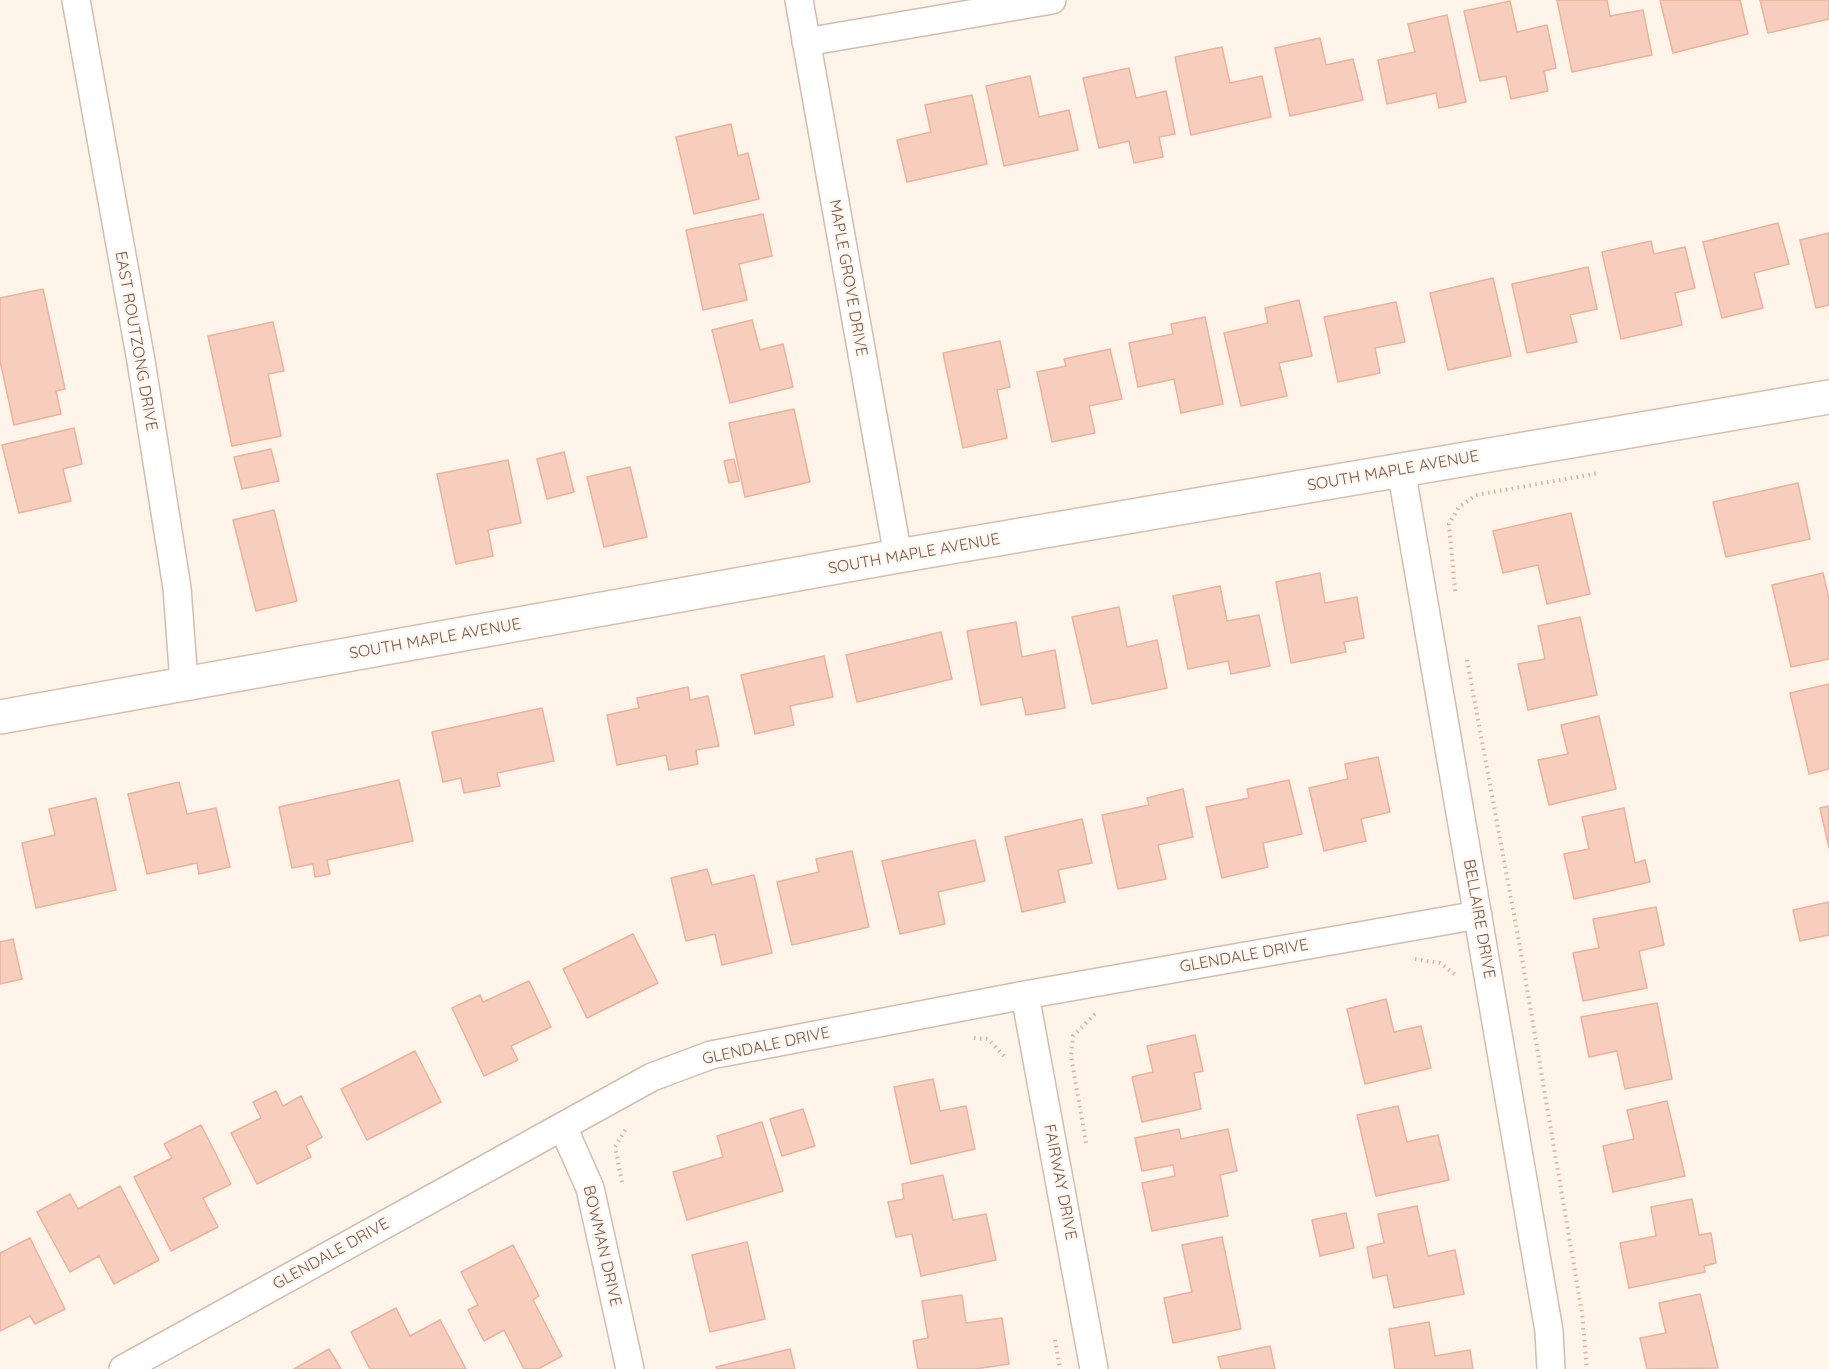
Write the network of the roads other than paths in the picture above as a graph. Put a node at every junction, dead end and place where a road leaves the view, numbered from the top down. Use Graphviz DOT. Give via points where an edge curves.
graph roads {
  1 [pos="76,0"];
  2 [pos="799,0"];
  3 [pos="1052,0"];
  4 [pos="806,42"];
  5 [pos="1829,396"];
  6 [pos="1401,469"];
  7 [pos="898,556"];
  8 [pos="184,684"];
  9 [pos="0,717"];
  10 [pos="1478,915"];
  11 [pos="1025,995"];
  12 [pos="563,1127"];
  13 [pos="123,1369"];
  14 [pos="630,1369"];
  15 [pos="1095,1369"];
  16 [pos="1551,1369"];
  1 -- 8 [label="street, EAST ROUTZONG DRIVE" via="177,588"];
  2 -- 4 [label="street, MAPLE GROVE DRIVE"];
  3 -- 4 [label="street"];
  4 -- 7 [label="street, MAPLE GROVE DRIVE"];
  5 -- 6 [label="main road, SOUTH MAPLE AVENUE"];
  6 -- 7 [label="main road, SOUTH MAPLE AVENUE"];
  6 -- 10 [label="street, BELLAIRE DRIVE"];
  7 -- 8 [label="main road, SOUTH MAPLE AVENUE"];
  8 -- 9 [label="main road, SOUTH MAPLE AVENUE"];
  10 -- 11 [label="street, GLENDALE DRIVE"];
  10 -- 16 [label="street, BELLAIRE DRIVE" via="1549,1331"];
  11 -- 12 [label="street, GLENDALE DRIVE" via="711,1054 652,1077"];
  11 -- 15 [label="street, FAIRWAY DRIVE"];
  12 -- 13 [label="street, GLENDALE DRIVE"];
  12 -- 14 [label="street, BOWMAN DRIVE" via="590,1188"];
}
